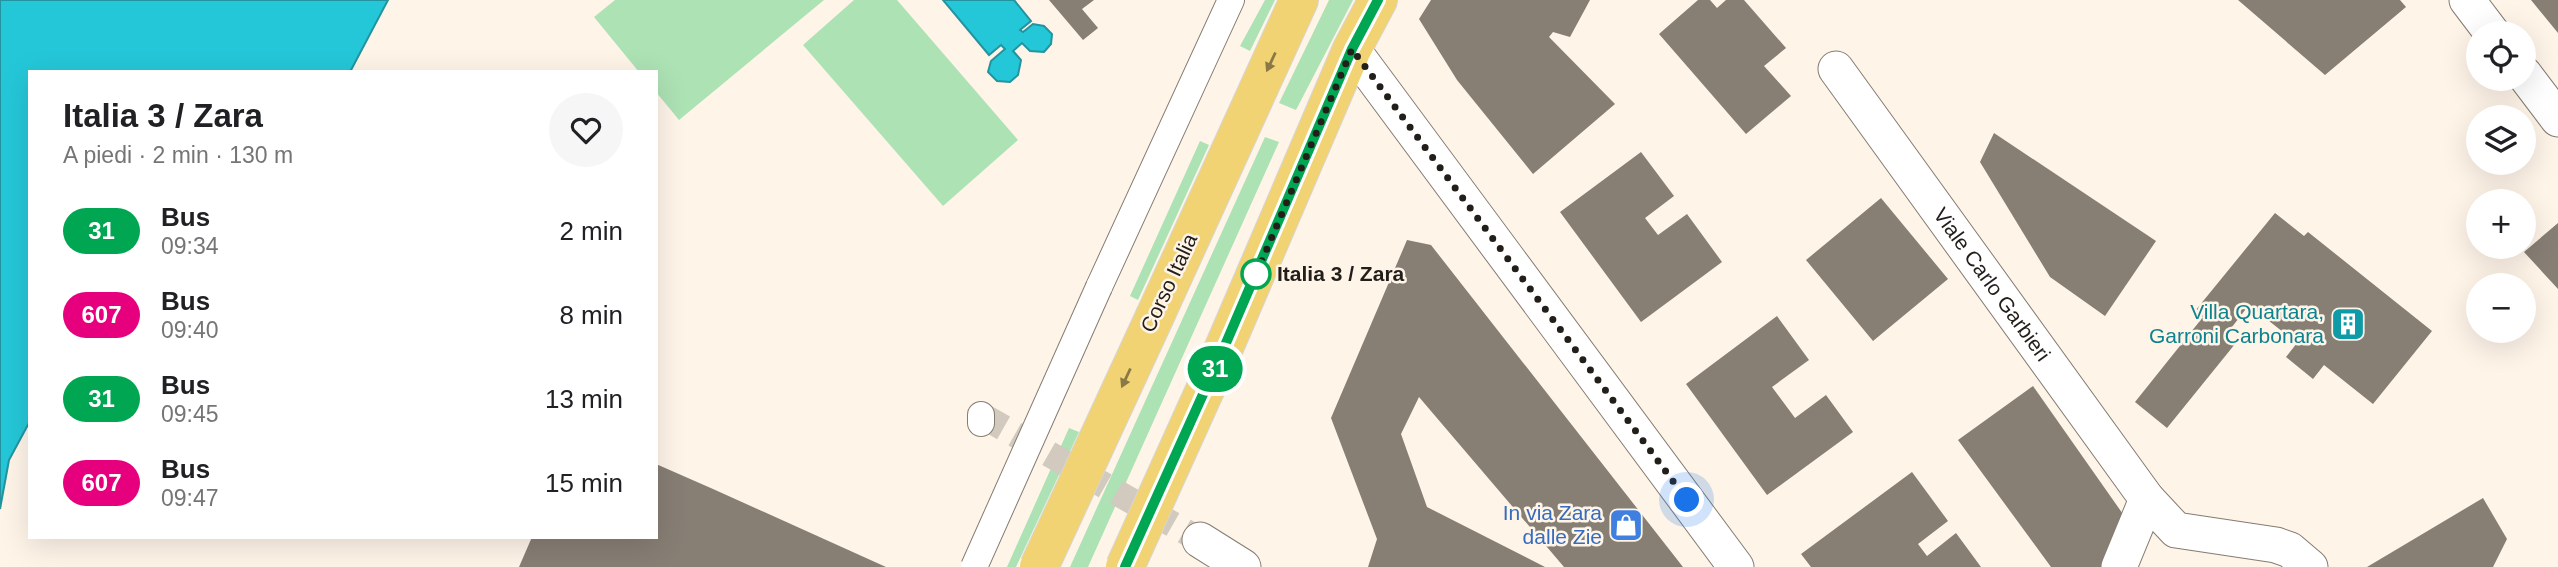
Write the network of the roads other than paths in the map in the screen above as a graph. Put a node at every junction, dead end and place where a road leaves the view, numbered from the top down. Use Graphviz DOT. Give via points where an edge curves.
graph roads {
  1 [pos="1231,0"];
  2 [pos="1299,0"];
  3 [pos="1378,0"];
  4 [pos="2467,0"];
  5 [pos="2483,21"];
  6 [pos="1352,49"];
  7 [pos="1836,69"];
  8 [pos="2536,90"];
  9 [pos="2558,119"];
  10 [pos="2147,499"];
  11 [pos="1200,540"];
  12 [pos="974,567"];
  13 [pos="1039,567"];
  14 [pos="1125,567"];
  15 [pos="1243,567"];
  16 [pos="1736,567"];
  17 [pos="2119,567"];
  18 [pos="2310,567"];
  1 -- 12 [label="street, bridge"];
  2 -- 13 [label="main road, Corso Italia, one-way, bridge"];
  3 -- 6 [label="main road"];
  4 -- 5 [label="street"];
  6 -- 14 [label="main road, bridge"];
  6 -- 16 [label="street"];
  7 -- 10 [label="street, Viale Carlo Garbieri"];
  8 -- 9 [label="street"];
  10 -- 17 [label="street"];
  10 -- 18 [label="street, Viale Carlo Garbieri" via="2176,530 2276,545"];
  11 -- 15 [label="street"];
}
